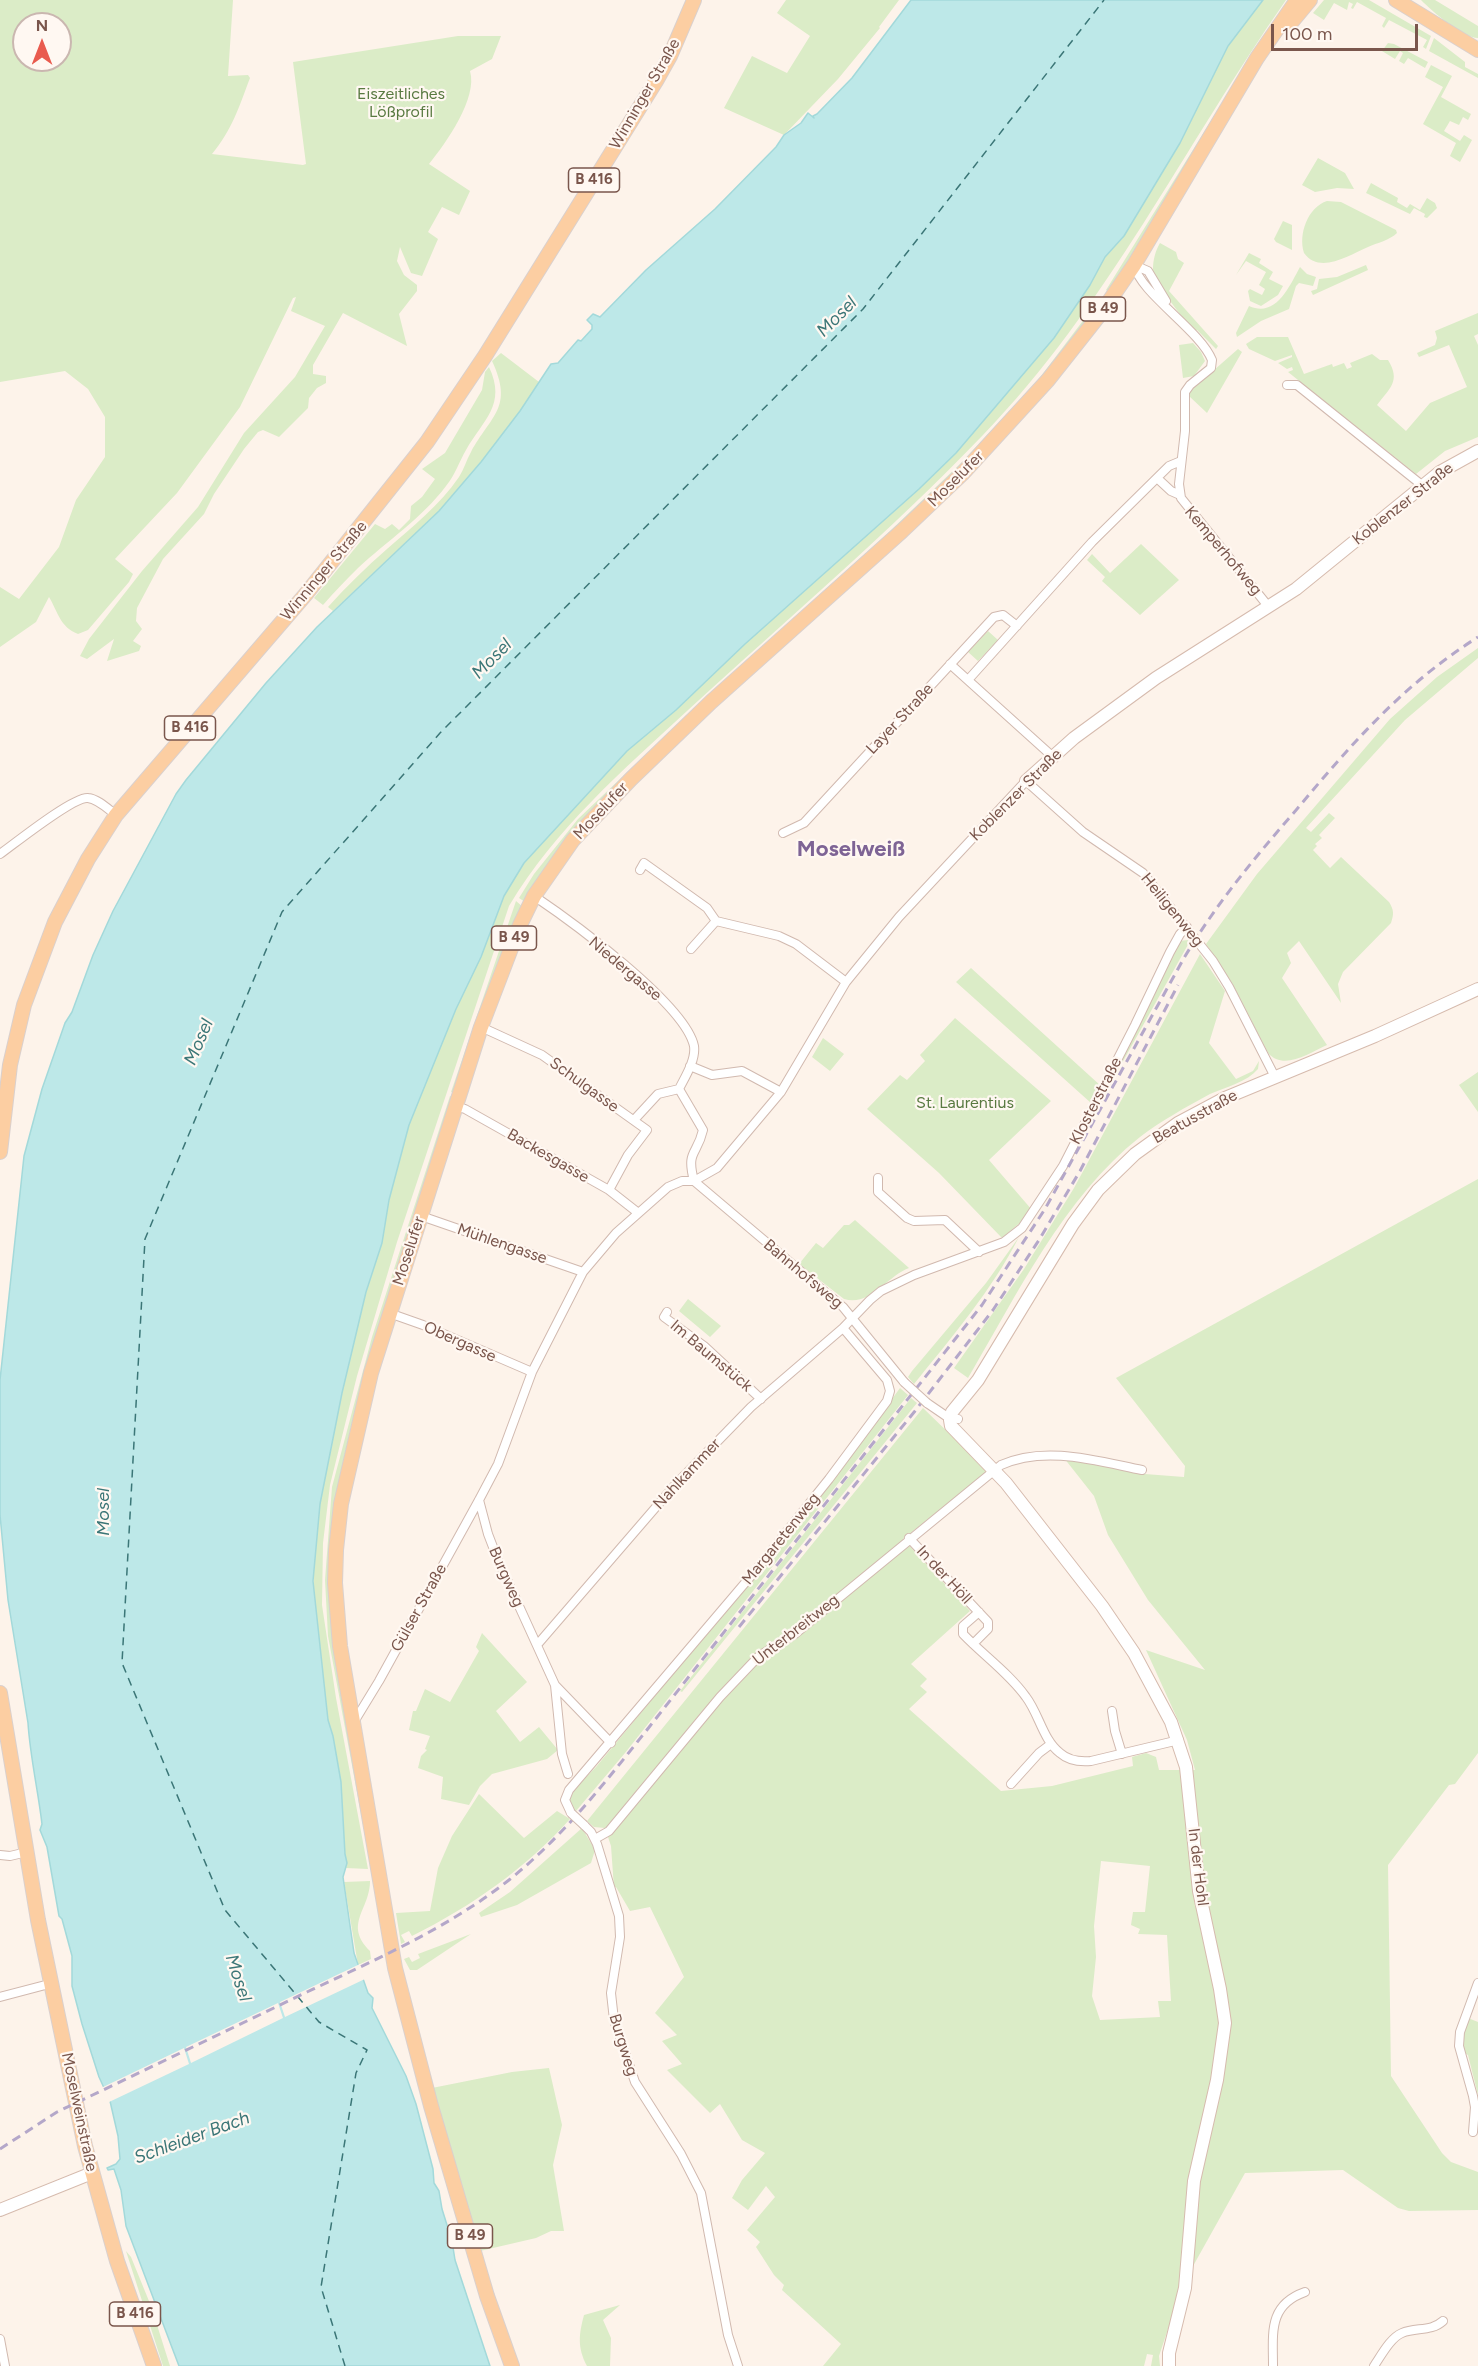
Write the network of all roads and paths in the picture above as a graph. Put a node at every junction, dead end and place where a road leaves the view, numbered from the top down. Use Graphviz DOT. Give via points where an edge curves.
graph roads {
  1 [pos="694,0"];
  2 [pos="1297,0"];
  3 [pos="1310,0"];
  4 [pos="1396,0"];
  5 [pos="1417,0"];
  6 [pos="1474,45"];
  7 [pos="1238,90"];
  8 [pos="1134,265"];
  9 [pos="1287,385"];
  10 [pos="1478,451"];
  11 [pos="1181,461"];
  12 [pos="1157,478"];
  13 [pos="1423,486"];
  14 [pos="1180,495"];
  15 [pos="1268,606"];
  16 [pos="1017,626"];
  17 [pos="950,664"];
  18 [pos="968,680"];
  19 [pos="1052,756"];
  20 [pos="1026,781"];
  21 [pos="116,815"];
  22 [pos="783,833"];
  23 [pos="0,854"];
  24 [pos="640,870"];
  25 [pos="534,896"];
  26 [pos="716,921"];
  27 [pos="1188,927"];
  28 [pos="691,949"];
  29 [pos="846,982"];
  30 [pos="1478,989"];
  31 [pos="482,1027"];
  32 [pos="690,1066"];
  33 [pos="1275,1077"];
  34 [pos="680,1089"];
  35 [pos="781,1092"];
  36 [pos="455,1106"];
  37 [pos="634,1120"];
  38 [pos="0,1152"];
  39 [pos="879,1178"];
  40 [pos="694,1180"];
  41 [pos="609,1190"];
  42 [pos="637,1212"];
  43 [pos="421,1216"];
  44 [pos="980,1252"];
  45 [pos="583,1272"];
  46 [pos="667,1312"];
  47 [pos="388,1313"];
  48 [pos="851,1318"];
  49 [pos="843,1328"];
  50 [pos="532,1372"];
  51 [pos="761,1399"];
  52 [pos="954,1418"];
  53 [pos="994,1469"];
  54 [pos="1142,1470"];
  55 [pos="479,1500"];
  56 [pos="909,1538"];
  57 [pos="979,1612"];
  58 [pos="973,1644"];
  59 [pos="537,1645"];
  60 [pos="555,1685"];
  61 [pos="0,1693"];
  62 [pos="1112,1711"];
  63 [pos="354,1722"];
  64 [pos="1179,1740"];
  65 [pos="611,1743"];
  66 [pos="1051,1744"];
  67 [pos="1122,1754"];
  68 [pos="568,1774"];
  69 [pos="1011,1784"];
  70 [pos="595,1839"];
  71 [pos="27,1852"];
  72 [pos="0,1855"];
  73 [pos="52,1983"];
  74 [pos="1478,1983"];
  75 [pos="0,1997"];
  76 [pos="1473,2132"];
  77 [pos="92,2173"];
  78 [pos="0,2210"];
  79 [pos="1305,2292"];
  80 [pos="1443,2321"];
  81 [pos="0,2339"];
  82 [pos="5,2366"];
  83 [pos="154,2366"];
  84 [pos="512,2366"];
  85 [pos="738,2366"];
  86 [pos="1169,2366"];
  87 [pos="1273,2366"];
  88 [pos="1374,2366"];
  1 -- 21 [label="main road, Winninger Straße / B 416" via="656,81 427,442 306,594"];
  2 -- 7 [label="main road, B 49"];
  3 -- 7 [label="main road, B 49"];
  4 -- 6 [label="main road"];
  5 -- 6 [label="main road"];
  7 -- 8 [label="main road, Moselufer / B 49"];
  8 -- 11 [label="street, Kemperhofweg" via="1141,281 1173,312 1213,363 1186,390"];
  8 -- 25 [label="main road, Moselufer / B 49" via="1048,380 962,474 663,747 573,840"];
  9 -- 13 [label="street" via="1298,385"];
  10 -- 13 [label="street, Koblenzer Straße"];
  11 -- 12 [label="street"];
  11 -- 14 [label="street, Kemperhofweg"];
  12 -- 14 [label="street, Kemperhofweg"];
  12 -- 16 [label="street" via="1092,542"];
  13 -- 15 [label="street, Koblenzer Straße" via="1296,589"];
  14 -- 15 [label="street, Kemperhofweg"];
  15 -- 19 [label="street, Koblenzer Straße" via="1156,678"];
  16 -- 17 [label="street, Layer Straße" via="997,615"];
  16 -- 18 [label="street"];
  17 -- 18 [label="street"];
  17 -- 22 [label="street, Layer Straße" via="804,823"];
  18 -- 19 [label="street"];
  19 -- 20 [label="street, Koblenzer Straße"];
  20 -- 27 [label="street, Heiligenweg" via="1083,832 1143,873"];
  20 -- 29 [label="street, Koblenzer Straße" via="899,917"];
  21 -- 23 [label="street" via="100,803 82,798"];
  21 -- 38 [label="main road, Winninger Straße / B 416" via="55,922 24,1005 10,1065"];
  24 -- 26 [label="street" via="644,863 707,908"];
  25 -- 31 [label="main road, Moselufer / B 49" via="515,935"];
  25 -- 32 [label="street, Niedergasse" via="660,996 691,1038 694,1053"];
  26 -- 28 [label="street"];
  26 -- 29 [label="street" via="779,936 796,944"];
  27 -- 33 [label="street, Heiligenweg" via="1229,987"];
  27 -- 44 [label="street, Klosterstraße" via="1170,952 1063,1166 1022,1228 1004,1242"];
  29 -- 35 [label="street, Koblenzer Straße"];
  30 -- 33 [label="street, Beatusstraße"];
  31 -- 36 [label="main road, Moselufer / B 49"];
  31 -- 37 [label="street, Schulgasse" via="542,1055"];
  32 -- 34 [label="street"];
  32 -- 35 [label="street" via="712,1075 742,1071"];
  33 -- 52 [label="street, Beatusstraße" via="1178,1122 1111,1176 1072,1224 978,1380 953,1410"];
  34 -- 37 [label="street, Schulgasse" via="658,1094"];
  34 -- 40 [label="street" via="703,1130 691,1157"];
  35 -- 40 [label="street, Koblenzer Straße" via="717,1168"];
  36 -- 41 [label="street, Backesgasse"];
  36 -- 43 [label="main road, Moselufer / B 49"];
  37 -- 41 [label="street" via="647,1130"];
  39 -- 44 [label="street" via="878,1192 907,1218 945,1221"];
  40 -- 42 [label="street, Gülser Straße" via="670,1185"];
  40 -- 48 [label="street, Bahnhofsweg"];
  41 -- 42 [label="street, Backesgasse"];
  42 -- 45 [label="street, Gülser Straße"];
  43 -- 45 [label="street, Mühlengasse"];
  43 -- 47 [label="main road, Moselufer / B 49"];
  44 -- 48 [label="street, Klosterstraße" via="881,1291"];
  45 -- 50 [label="street, Gülser Straße"];
  46 -- 51 [label="street, Im Baumstück" via="664,1317 705,1346"];
  47 -- 50 [label="street, Obergasse" via="423,1324"];
  47 -- 63 [label="main road, Moselufer / B 49" via="351,1452 337,1532 340,1646"];
  48 -- 49 [label="street, Nahlkammer"];
  48 -- 52 [label="street, Bahnhofsweg, bridge" via="904,1382 927,1403"];
  49 -- 51 [label="street, Nahlkammer"];
  49 -- 65 [label="street, Margaretenweg" via="887,1380 891,1391 887,1401 794,1523"];
  50 -- 55 [label="street, Gülser Straße" via="498,1464"];
  51 -- 59 [label="street, Nahlkammer" via="675,1485"];
  52 -- 53 [label="street, In der Hohl" via="951,1426"];
  53 -- 54 [label="street" via="1003,1463 1065,1455"];
  53 -- 56 [label="street, Unterbreitweg"];
  53 -- 64 [label="street, In der Hohl" via="1102,1606 1134,1653"];
  55 -- 59 [label="street, Burgweg" via="498,1560"];
  55 -- 63 [label="street, Gülser Straße"];
  56 -- 57 [label="street, In der Höll"];
  56 -- 70 [label="street, Unterbreitweg" via="795,1634 759,1656 609,1831"];
  57 -- 58 [label="street, In der Höll" via="988,1629"];
  57 -- 58 [label="street, In der Höll" via="962,1629"];
  58 -- 66 [label="street" via="1025,1695"];
  59 -- 60 [label="street, Burgweg"];
  60 -- 65 [label="street, Burgweg"];
  60 -- 68 [label="street, Burgweg" via="562,1754"];
  61 -- 71 [label="main road, B 416"];
  62 -- 67 [label="street"];
  63 -- 84 [label="main road, B 49" via="395,1968 431,2106 487,2296"];
  64 -- 67 [label="street"];
  64 -- 86 [label="street, In der Hohl" via="1186,1767 1199,1891 1225,2023 1217,2080 1194,2181 1185,2288"];
  65 -- 70 [label="street, Burgweg, bridge" via="567,1793 566,1804"];
  66 -- 67 [label="street" via="1076,1761"];
  66 -- 69 [label="street"];
  70 -- 85 [label="street, Burgweg" via="619,1916 620,1937 611,1986 614,2020 635,2082 701,2193 728,2335"];
  71 -- 72 [label="street"];
  71 -- 73 [label="main road, Moselweinstraße / B 416"];
  73 -- 75 [label="street"];
  73 -- 77 [label="main road, Moselweinstraße / B 416"];
  74 -- 76 [label="street" via="1460,2032 1459,2046 1475,2107"];
  77 -- 78 [label="street"];
  77 -- 83 [label="main road, Moselweinstraße / B 416" via="117,2261"];
  79 -- 87 [label="street" via="1290,2298 1277,2314"];
  80 -- 88 [label="street" via="1432,2328 1396,2336"];
  81 -- 82 [label="street"];
}
